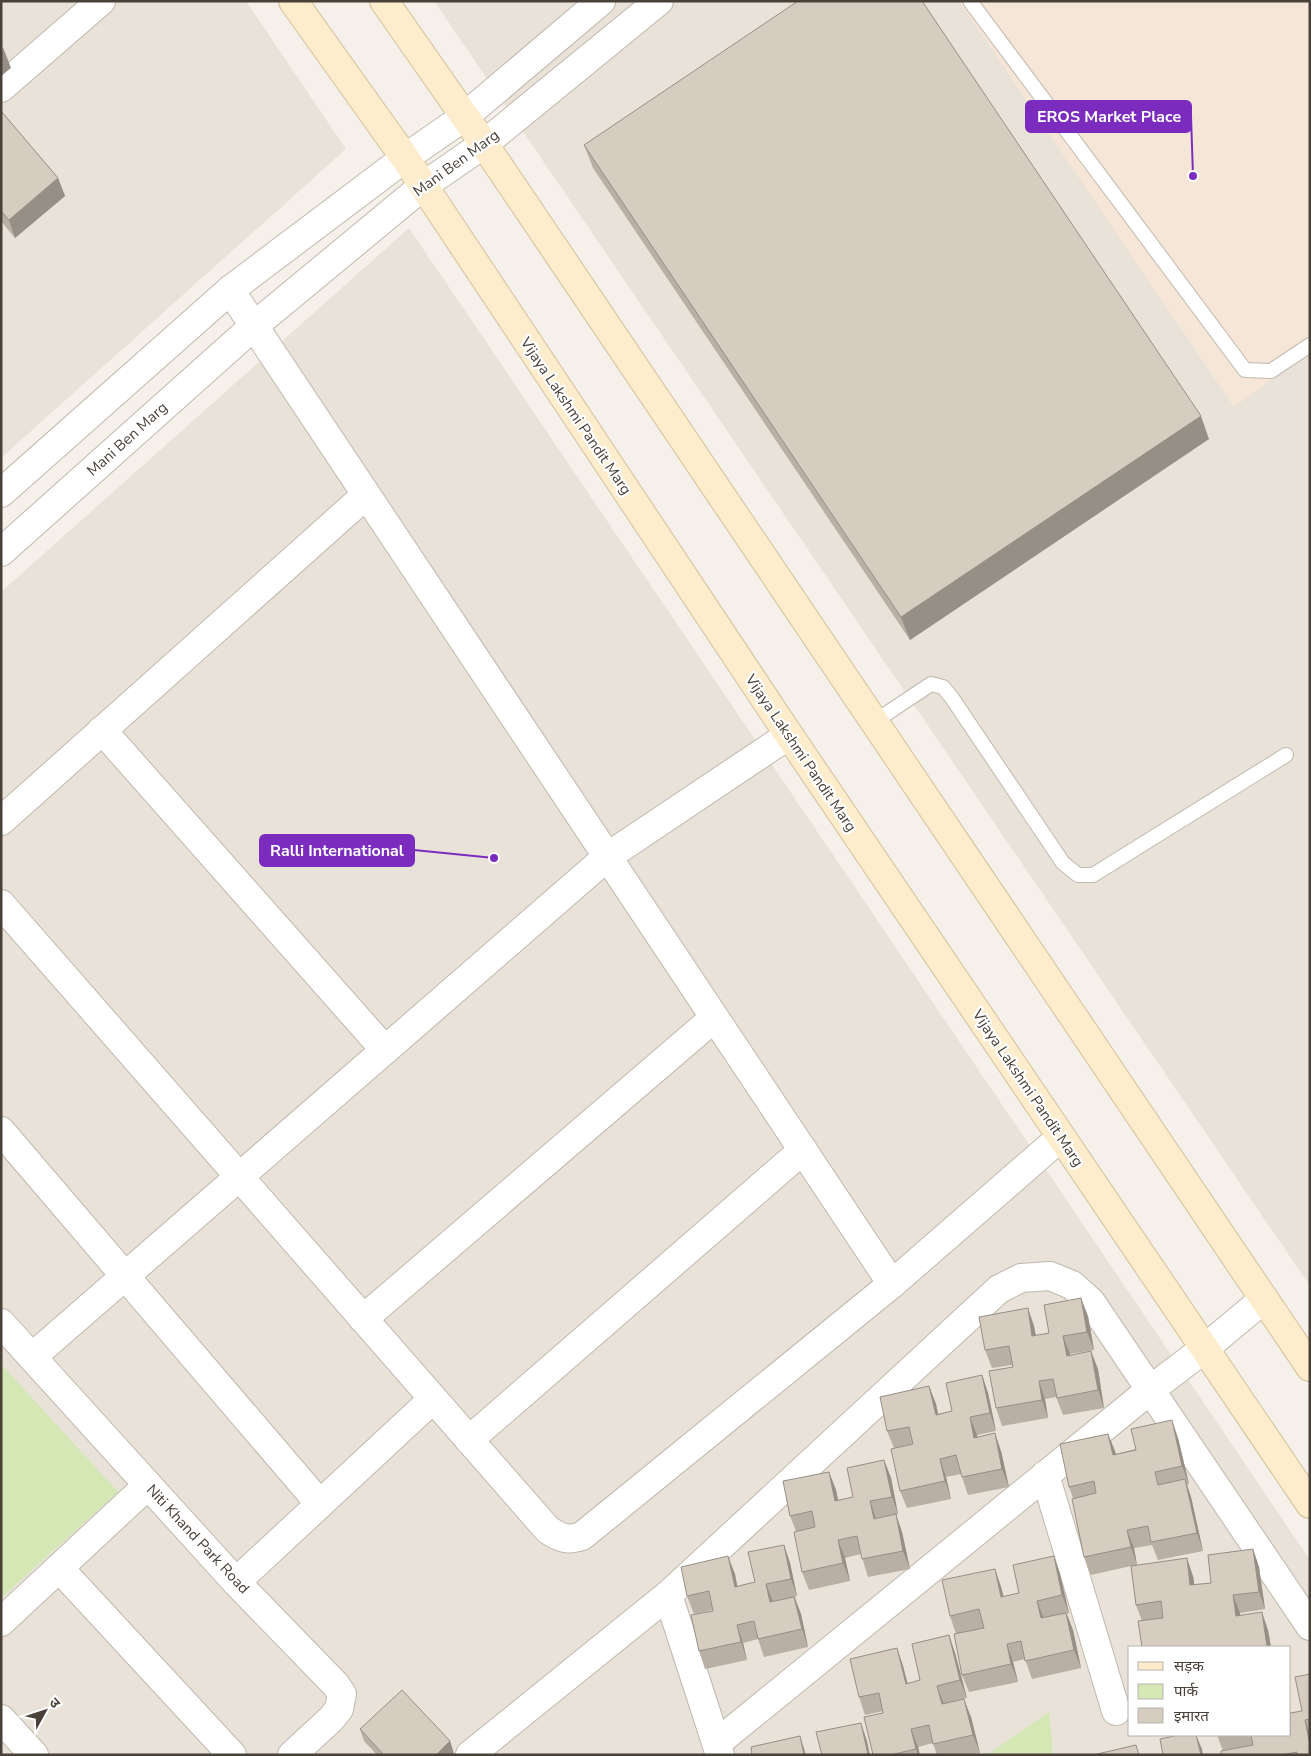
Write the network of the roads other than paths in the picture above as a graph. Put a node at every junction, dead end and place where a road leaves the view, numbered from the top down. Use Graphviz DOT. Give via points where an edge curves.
graph roads {
  1 [pos="101,1"];
  2 [pos="293,1"];
  3 [pos="384,1"];
  4 [pos="601,1"];
  5 [pos="659,1"];
  6 [pos="970,1"];
  7 [pos="1,88"];
  8 [pos="464,117"];
  9 [pos="484,144"];
  10 [pos="405,158"];
  11 [pos="423,186"];
  12 [pos="230,290"];
  13 [pos="254,326"];
  14 [pos="1310,345"];
  15 [pos="1,493"];
  16 [pos="366,494"];
  17 [pos="1,552"];
  18 [pos="874,722"];
  19 [pos="102,730"];
  20 [pos="789,735"];
  21 [pos="1286,755"];
  22 [pos="1,821"];
  23 [pos="607,857"];
  24 [pos="1,904"];
  25 [pos="714,1018"];
  26 [pos="385,1050"];
  27 [pos="1,1132"];
  28 [pos="1061,1137"];
  29 [pos="803,1150"];
  30 [pos="239,1176"];
  31 [pos="125,1275"];
  32 [pos="892,1284"];
  33 [pos="1264,1300"];
  34 [pos="363,1319"];
  35 [pos="1,1323"];
  36 [pos="1204,1348"];
  37 [pos="32,1357"];
  38 [pos="1310,1367"];
  39 [pos="1150,1390"];
  40 [pos="433,1399"];
  41 [pos="469,1440"];
  42 [pos="1045,1476"];
  43 [pos="148,1485"];
  44 [pos="320,1504"];
  45 [pos="1310,1504"];
  46 [pos="59,1568"];
  47 [pos="236,1582"];
  48 [pos="668,1595"];
  49 [pos="1,1622"];
  50 [pos="1310,1626"];
  51 [pos="1116,1711"];
  52 [pos="1,1719"];
  53 [pos="719,1749"];
  54 [pos="34,1755"];
  55 [pos="232,1755"];
  56 [pos="292,1755"];
  57 [pos="470,1755"];
  1 -- 7 [label="street"];
  2 -- 10 [label="street, Vijaya Lakshmi Pandit Marg"];
  3 -- 8 [label="street"];
  4 -- 8 [label="street"];
  5 -- 9 [label="street, Mani Ben Marg"];
  6 -- 14 [label="lane" via="1244,370 1271,371"];
  8 -- 9 [label="street"];
  8 -- 10 [label="street"];
  9 -- 11 [label="street, Mani Ben Marg"];
  9 -- 18 [label="street"];
  10 -- 11 [label="street, Vijaya Lakshmi Pandit Marg"];
  10 -- 12 [label="street"];
  11 -- 13 [label="street, Mani Ben Marg"];
  11 -- 20 [label="street, Vijaya Lakshmi Pandit Marg"];
  12 -- 13 [label="street"];
  12 -- 15 [label="street"];
  13 -- 16 [label="street"];
  13 -- 17 [label="street, Mani Ben Marg"];
  16 -- 19 [label="street"];
  16 -- 23 [label="street"];
  18 -- 21 [label="lane" via="931,684 943,687 1063,863 1078,875 1093,875"];
  18 -- 33 [label="street"];
  19 -- 22 [label="street"];
  19 -- 26 [label="street"];
  20 -- 23 [label="street"];
  20 -- 28 [label="street, Vijaya Lakshmi Pandit Marg"];
  23 -- 25 [label="street"];
  23 -- 26 [label="street"];
  24 -- 30 [label="street"];
  25 -- 29 [label="street"];
  25 -- 34 [label="street"];
  26 -- 30 [label="street"];
  27 -- 31 [label="street"];
  28 -- 32 [label="street"];
  28 -- 36 [label="street, Vijaya Lakshmi Pandit Marg"];
  29 -- 32 [label="street"];
  29 -- 41 [label="street"];
  30 -- 31 [label="street"];
  30 -- 34 [label="street"];
  31 -- 37 [label="street"];
  31 -- 44 [label="street"];
  32 -- 41 [label="street" via="582,1536 571,1540 548,1530"];
  33 -- 36 [label="street"];
  33 -- 38 [label="street"];
  34 -- 40 [label="street"];
  35 -- 37 [label="street, Niti Khand Park Road"];
  36 -- 39 [label="street"];
  36 -- 45 [label="street, Vijaya Lakshmi Pandit Marg"];
  37 -- 43 [label="street, Niti Khand Park Road"];
  39 -- 42 [label="street"];
  39 -- 48 [label="street" via="1091,1302 1072,1285 1050,1276 1021,1278 999,1290"];
  39 -- 50 [label="street"];
  40 -- 41 [label="street"];
  40 -- 44 [label="street"];
  42 -- 51 [label="street"];
  42 -- 53 [label="street"];
  43 -- 46 [label="street"];
  43 -- 47 [label="street, Niti Khand Park Road"];
  44 -- 47 [label="street"];
  46 -- 49 [label="street"];
  46 -- 55 [label="street"];
  47 -- 56 [label="street, Niti Khand Park Road" via="342,1694 339,1709 331,1719"];
  48 -- 53 [label="street"];
  48 -- 57 [label="street"];
  52 -- 54 [label="street"];
}
